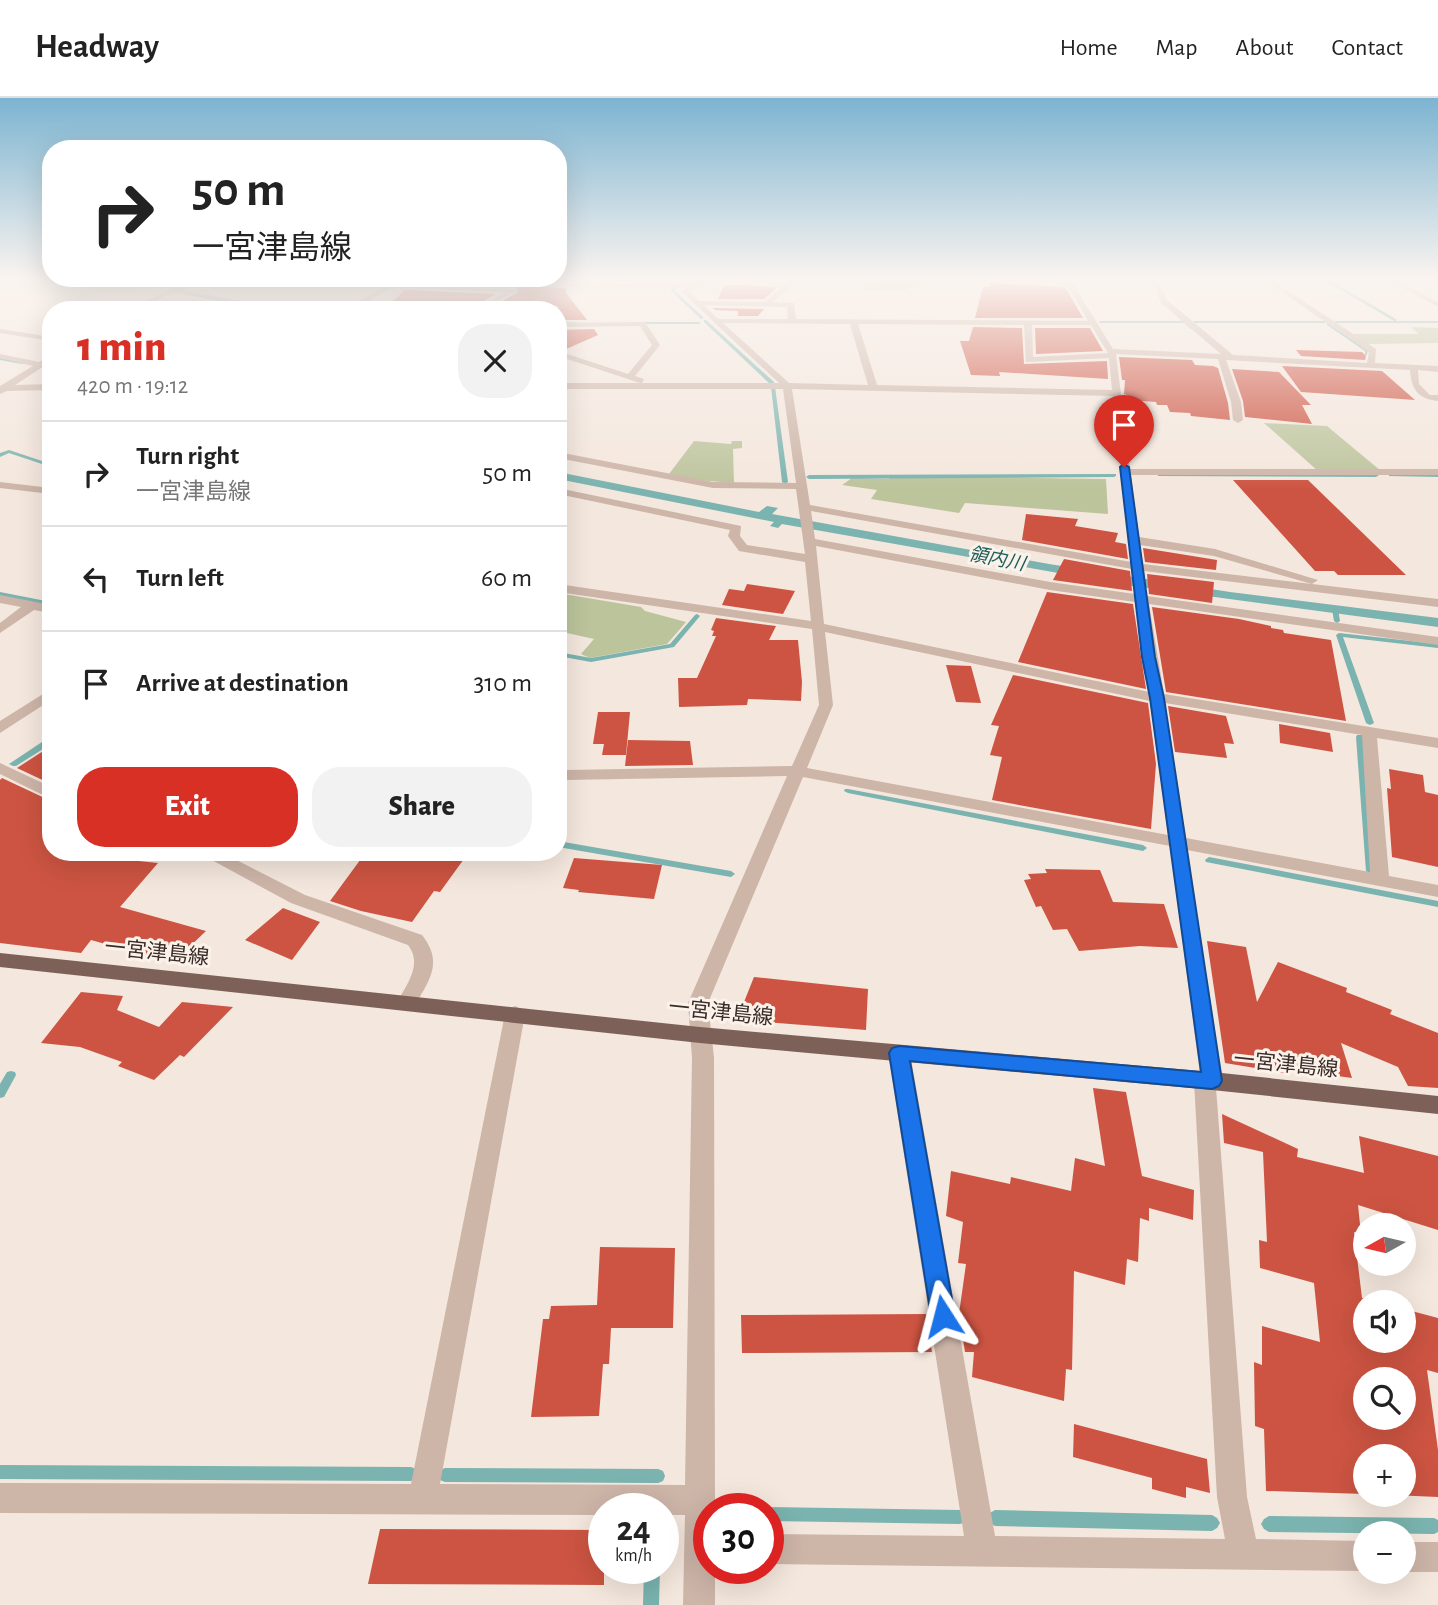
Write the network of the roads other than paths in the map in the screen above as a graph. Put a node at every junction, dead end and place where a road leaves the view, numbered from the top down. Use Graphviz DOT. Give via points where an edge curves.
graph roads {
  1 [pos="653,349"];
  2 [pos="748,349"];
  3 [pos="862,349"];
  4 [pos="1029,349"];
  5 [pos="1110,349"];
  6 [pos="1217,349"];
  7 [pos="1371,349"];
  8 [pos="1112,353"];
  9 [pos="0,356"];
  10 [pos="567,356"];
  11 [pos="1225,357"];
  12 [pos="42,362"];
  13 [pos="1371,365"];
  14 [pos="42,366"];
  15 [pos="1414,368"];
  16 [pos="1438,369"];
  17 [pos="631,377"];
  18 [pos="567,386"];
  19 [pos="653,386"];
  20 [pos="787,386"];
  21 [pos="42,387"];
  22 [pos="873,387"];
  23 [pos="2,389"];
  24 [pos="1117,393"];
  25 [pos="1438,398"];
  26 [pos="1238,420"];
  27 [pos="567,457"];
  28 [pos="1125,472"];
  29 [pos="1438,472"];
  30 [pos="0,485"];
  31 [pos="802,486"];
  32 [pos="42,490"];
  33 [pos="567,493"];
  34 [pos="805,509"];
  35 [pos="1134,540"];
  36 [pos="809,546"];
  37 [pos="1138,569"];
  38 [pos="567,589"];
  39 [pos="1366,595"];
  40 [pos="1141,596"];
  41 [pos="0,598"];
  42 [pos="1438,603"];
  43 [pos="32,605"];
  44 [pos="42,607"];
  45 [pos="816,626"];
  46 [pos="0,629"];
  47 [pos="1438,641"];
  48 [pos="1157,698"];
  49 [pos="42,699"];
  50 [pos="0,728"];
  51 [pos="1369,732"];
  52 [pos="1438,743"];
  53 [pos="0,768"];
  54 [pos="798,771"];
  55 [pos="567,775"];
  56 [pos="42,789"];
  57 [pos="1177,840"];
  58 [pos="226,861"];
  59 [pos="1380,880"];
  60 [pos="1438,891"];
  61 [pos="0,960"];
  62 [pos="407,1002"];
  63 [pos="515,1014"];
  64 [pos="700,1035"];
  65 [pos="899,1053"];
  66 [pos="1209,1081"];
  67 [pos="1438,1105"];
  68 [pos="699,1493"];
  69 [pos="0,1498"];
  70 [pos="424,1499"];
  71 [pos="693,1500"];
  72 [pos="784,1549"];
  73 [pos="982,1552"];
  74 [pos="1244,1555"];
  75 [pos="1353,1556"];
  76 [pos="1416,1557"];
  77 [pos="1438,1557"];
  78 [pos="701,1584"];
  79 [pos="699,1605"];
  1 -- 17 [label="street"];
  2 -- 20 [label="street"];
  3 -- 22 [label="street"];
  4 -- 8 [label="street" via="1029,359"];
  5 -- 8 [label="street"];
  6 -- 11 [label="street"];
  7 -- 13 [label="street"];
  8 -- 11 [label="street"];
  8 -- 24 [label="street"];
  9 -- 12 [label="street"];
  10 -- 17 [label="street"];
  11 -- 13 [label="street"];
  11 -- 26 [label="street"];
  13 -- 15 [label="street"];
  14 -- 23 [label="street"];
  15 -- 16 [label="street"];
  15 -- 25 [label="street" via="1415,385 1427,397"];
  17 -- 19 [label="street"];
  18 -- 19 [label="street"];
  19 -- 20 [label="street"];
  20 -- 22 [label="street"];
  20 -- 31 [label="street"];
  21 -- 23 [label="street"];
  22 -- 24 [label="street"];
  24 -- 28 [label="street"];
  27 -- 31 [label="street" via="713,485"];
  28 -- 29 [label="street"];
  28 -- 35 [label="street"];
  30 -- 32 [label="street"];
  31 -- 34 [label="street"];
  33 -- 36 [label="street" via="737,528 734,536 743,548"];
  34 -- 36 [label="street"];
  34 -- 37 [label="street"];
  35 -- 37 [label="street"];
  35 -- 39 [label="street" via="1215,553"];
  36 -- 40 [label="street"];
  36 -- 45 [label="street"];
  37 -- 39 [label="street"];
  37 -- 40 [label="street"];
  38 -- 45 [label="street"];
  39 -- 42 [label="street"];
  40 -- 47 [label="street"];
  40 -- 48 [label="street"];
  41 -- 43 [label="street"];
  43 -- 44 [label="street"];
  43 -- 46 [label="street"];
  45 -- 48 [label="street"];
  45 -- 54 [label="street" via="826,705"];
  48 -- 51 [label="street"];
  48 -- 57 [label="street"];
  49 -- 50 [label="street"];
  51 -- 52 [label="street"];
  51 -- 59 [label="street"];
  53 -- 56 [label="street"];
  54 -- 55 [label="street"];
  54 -- 57 [label="street"];
  54 -- 64 [label="street" via="698,1003"];
  57 -- 59 [label="street"];
  57 -- 66 [label="street"];
  58 -- 62 [label="street" via="298,899 415,940 424,950 425,965"];
  59 -- 60 [label="street"];
  61 -- 62 [label="main road, 一宮津島線"];
  62 -- 63 [label="main road, 一宮津島線"];
  63 -- 64 [label="main road, 一宮津島線"];
  63 -- 70 [label="street"];
  64 -- 65 [label="main road, 一宮津島線"];
  64 -- 68 [label="street"];
  65 -- 66 [label="main road, 一宮津島線"];
  65 -- 73 [label="street"];
  66 -- 67 [label="main road, 一宮津島線"];
  66 -- 74 [label="street" via="1232,1497"];
  69 -- 70 [label="street"];
  70 -- 71 [label="street"];
  72 -- 73 [label="street"];
  73 -- 74 [label="street"];
  74 -- 75 [label="street"];
  76 -- 77 [label="street"];
  78 -- 79 [label="street"];
}
